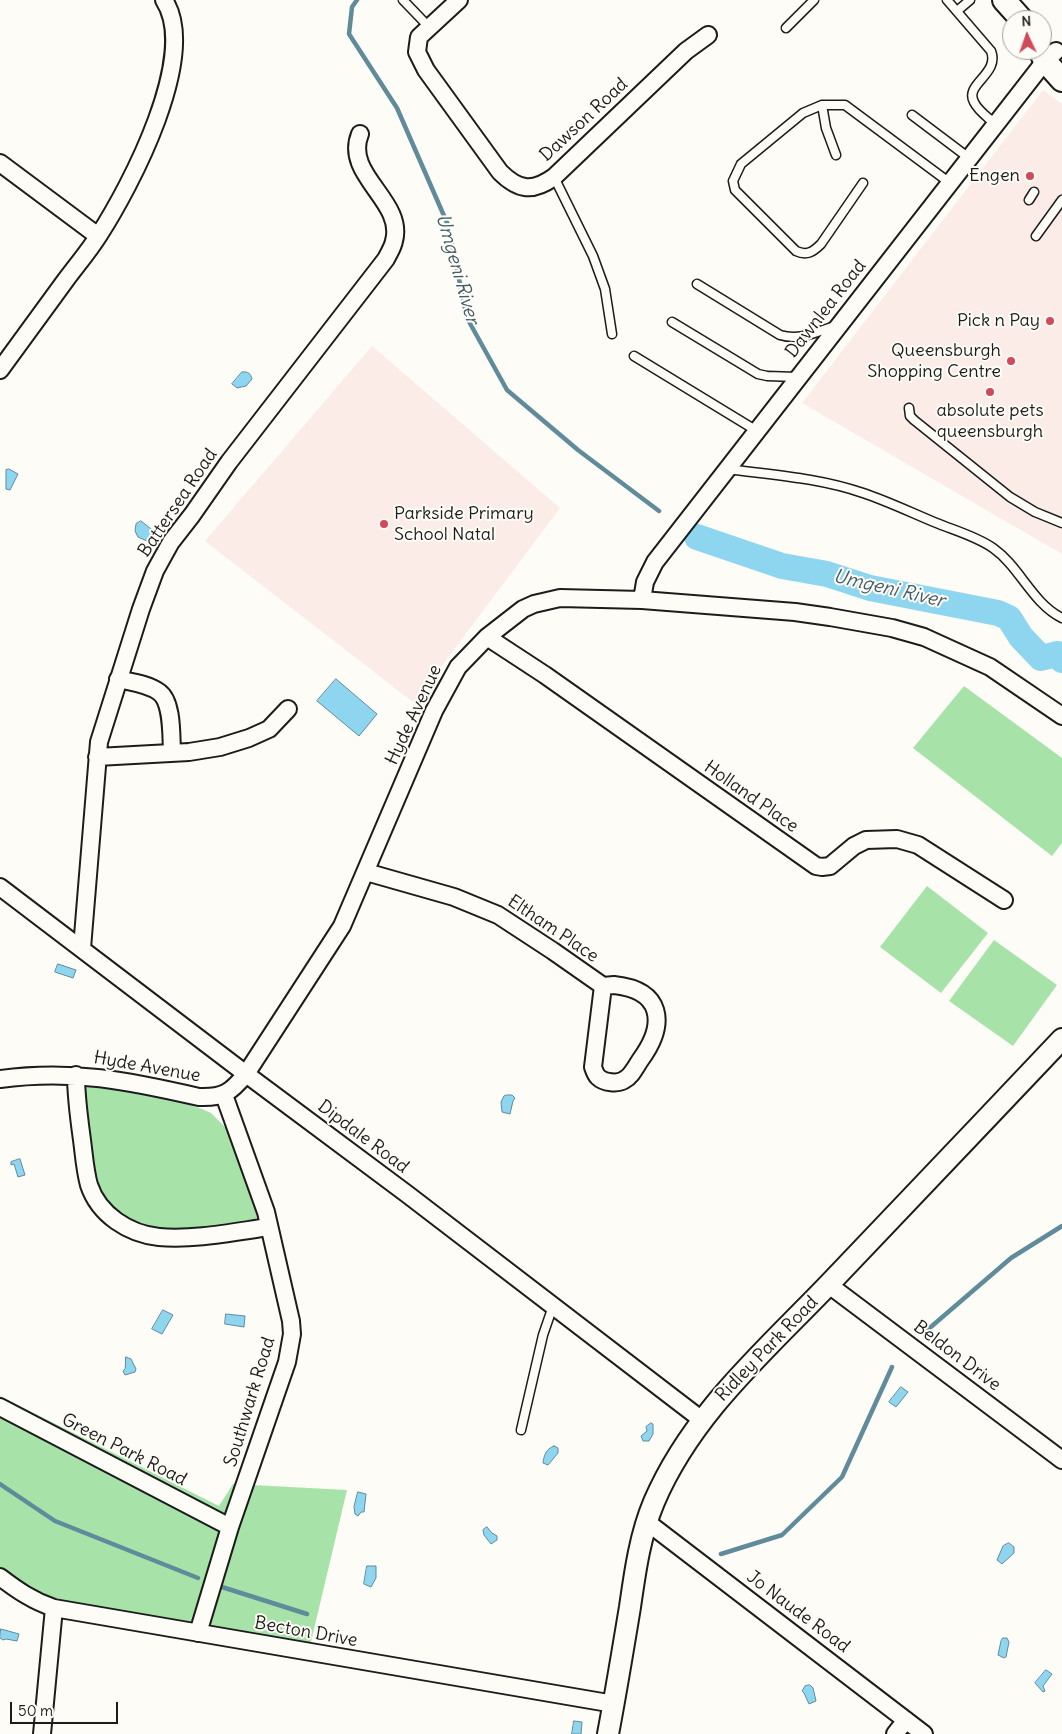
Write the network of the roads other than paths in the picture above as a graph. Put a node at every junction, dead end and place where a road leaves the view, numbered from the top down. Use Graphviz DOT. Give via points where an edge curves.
graph roads {
  1 [pos="164,0"];
  2 [pos="403,0"];
  3 [pos="459,0"];
  4 [pos="814,0"];
  5 [pos="947,0"];
  6 [pos="970,0"];
  7 [pos="1004,0"];
  8 [pos="1013,10"];
  9 [pos="957,11"];
  10 [pos="429,28"];
  11 [pos="786,28"];
  12 [pos="708,35"];
  13 [pos="1052,58"];
  14 [pos="1043,60"];
  15 [pos="1062,80"];
  16 [pos="822,105"];
  17 [pos="912,115"];
  18 [pos="996,125"];
  19 [pos="360,134"];
  20 [pos="836,155"];
  21 [pos="969,158"];
  22 [pos="0,163"];
  23 [pos="554,177"];
  24 [pos="863,183"];
  25 [pos="950,183"];
  26 [pos="1034,192"];
  27 [pos="1030,200"];
  28 [pos="1062,200"];
  29 [pos="98,236"];
  30 [pos="1036,236"];
  31 [pos="697,284"];
  32 [pos="672,322"];
  33 [pos="840,325"];
  34 [pos="612,334"];
  35 [pos="634,356"];
  36 [pos="0,370"];
  37 [pos="799,377"];
  38 [pos="909,408"];
  39 [pos="757,432"];
  40 [pos="728,469"];
  41 [pos="1062,523"];
  42 [pos="642,600"];
  43 [pos="1062,618"];
  44 [pos="487,637"];
  45 [pos="118,678"];
  46 [pos="288,709"];
  47 [pos="1062,716"];
  48 [pos="172,752"];
  49 [pos="97,757"];
  50 [pos="366,872"];
  51 [pos="0,887"];
  52 [pos="1004,900"];
  53 [pos="82,948"];
  54 [pos="602,986"];
  55 [pos="1062,1039"];
  56 [pos="246,1074"];
  57 [pos="76,1075"];
  58 [pos="0,1080"];
  59 [pos="224,1095"];
  60 [pos="269,1227"];
  61 [pos="828,1285"];
  62 [pos="553,1306"];
  63 [pos="0,1407"];
  64 [pos="702,1420"];
  65 [pos="521,1430"];
  66 [pos="1062,1460"];
  67 [pos="647,1522"];
  68 [pos="230,1527"];
  69 [pos="0,1577"];
  70 [pos="54,1608"];
  71 [pos="198,1633"];
  72 [pos="614,1704"];
  73 [pos="906,1720"];
  74 [pos="42,1734"];
  75 [pos="608,1734"];
  76 [pos="895,1734"];
  77 [pos="924,1734"];
  1 -- 29 [label="street" via="174,21 175,47 164,96 139,162"];
  2 -- 10 [label="lane"];
  3 -- 10 [label="street"];
  4 -- 11 [label="lane"];
  5 -- 9 [label="lane"];
  6 -- 9 [label="lane"];
  7 -- 8 [label="main road"];
  9 -- 18 [label="lane" via="991,50 992,67 972,92 972,98"];
  10 -- 23 [label="street, Dawson Road" via="420,37 417,52 426,70 500,172 514,184 528,188 537,187"];
  12 -- 23 [label="street, Dawson Road" via="686,51"];
  13 -- 15 [label="main road"];
  14 -- 18 [label="street, Dawnlea Road"];
  16 -- 20 [label="lane"];
  16 -- 24 [label="lane" via="803,113 741,164 733,181 735,190 796,251 803,254 822,244"];
  16 -- 25 [label="lane" via="846,105"];
  17 -- 21 [label="lane"];
  18 -- 21 [label="street, Dawnlea Road"];
  19 -- 45 [label="street, Battersea Road" via="357,147 360,164 394,224 391,250 171,542 155,572"];
  21 -- 25 [label="street, Dawnlea Road"];
  22 -- 29 [label="street"];
  23 -- 34 [label="lane" via="599,272"];
  25 -- 33 [label="street, Dawnlea Road"];
  26 -- 27 [label="lane"];
  28 -- 30 [label="lane"];
  29 -- 36 [label="street"];
  31 -- 33 [label="lane" via="790,338 801,338"];
  32 -- 37 [label="lane" via="758,374"];
  33 -- 37 [label="street, Dawnlea Road"];
  35 -- 39 [label="lane"];
  37 -- 39 [label="street, Dawnlea Road"];
  38 -- 41 [label="lane" via="914,420 1010,497"];
  39 -- 40 [label="street, Dawnlea Road"];
  40 -- 42 [label="street, Dawnlea Road" via="655,562 645,582"];
  40 -- 43 [label="lane" via="824,483 861,492 987,544 1003,556 1043,604"];
  42 -- 44 [label="street, Hyde Avenue" via="546,600 523,609"];
  42 -- 47 [label="street, Hyde Avenue" via="830,616 892,628 952,649 990,667"];
  44 -- 50 [label="street, Hyde Avenue" via="458,667 442,695"];
  44 -- 52 [label="street, Holland Place" via="816,866 830,866 866,840 897,839 918,846"];
  45 -- 48 [label="street" via="150,688 165,699"];
  45 -- 49 [label="street, Battersea Road"];
  46 -- 48 [label="street" via="269,729 249,738 220,747"];
  48 -- 49 [label="street"];
  49 -- 53 [label="street, Battersea Road"];
  50 -- 54 [label="street, Eltham Place" via="454,897 498,915"];
  50 -- 56 [label="street, Hyde Avenue" via="333,941"];
  51 -- 53 [label="street, Dipdale Road"];
  53 -- 56 [label="street, Dipdale Road"];
  54 -- 54 [label="street, Eltham Place" via="619,985 638,990 649,998 655,1011 657,1025 652,1039 630,1075 622,1081 603,1080 593,1067"];
  55 -- 61 [label="street, Ridley Park Road"];
  56 -- 59 [label="street, Hyde Avenue"];
  56 -- 62 [label="street, Dipdale Road"];
  57 -- 58 [label="street, Hyde Avenue" via="30,1075"];
  57 -- 59 [label="street, Hyde Avenue" via="104,1077 199,1097"];
  57 -- 60 [label="street" via="89,1184 98,1204 118,1222 146,1235 160,1237 211,1235"];
  59 -- 60 [label="street, Southwark Road" via="259,1189"];
  60 -- 68 [label="street, Southwark Road" via="291,1321 292,1340 288,1362"];
  61 -- 64 [label="street, Ridley Park Road" via="729,1386"];
  61 -- 66 [label="street, Beldon Drive"];
  62 -- 64 [label="street, Dipdale Road"];
  62 -- 65 [label="lane"];
  63 -- 68 [label="street, Green Park Road"];
  64 -- 67 [label="street, Ridley Park Road" via="665,1478"];
  67 -- 72 [label="street, Ridley Park Road" via="638,1556"];
  67 -- 73 [label="street, Jo Naude Road"];
  68 -- 71 [label="street, Southwark Road"];
  69 -- 70 [label="street, Becton Drive" via="24,1595"];
  70 -- 71 [label="street, Becton Drive"];
  70 -- 74 [label="street"];
  71 -- 72 [label="street, Becton Drive"];
  72 -- 75 [label="street, Ridley Park Road"];
  73 -- 76 [label="street"];
  73 -- 77 [label="street, Jo Naude Road"];
}
